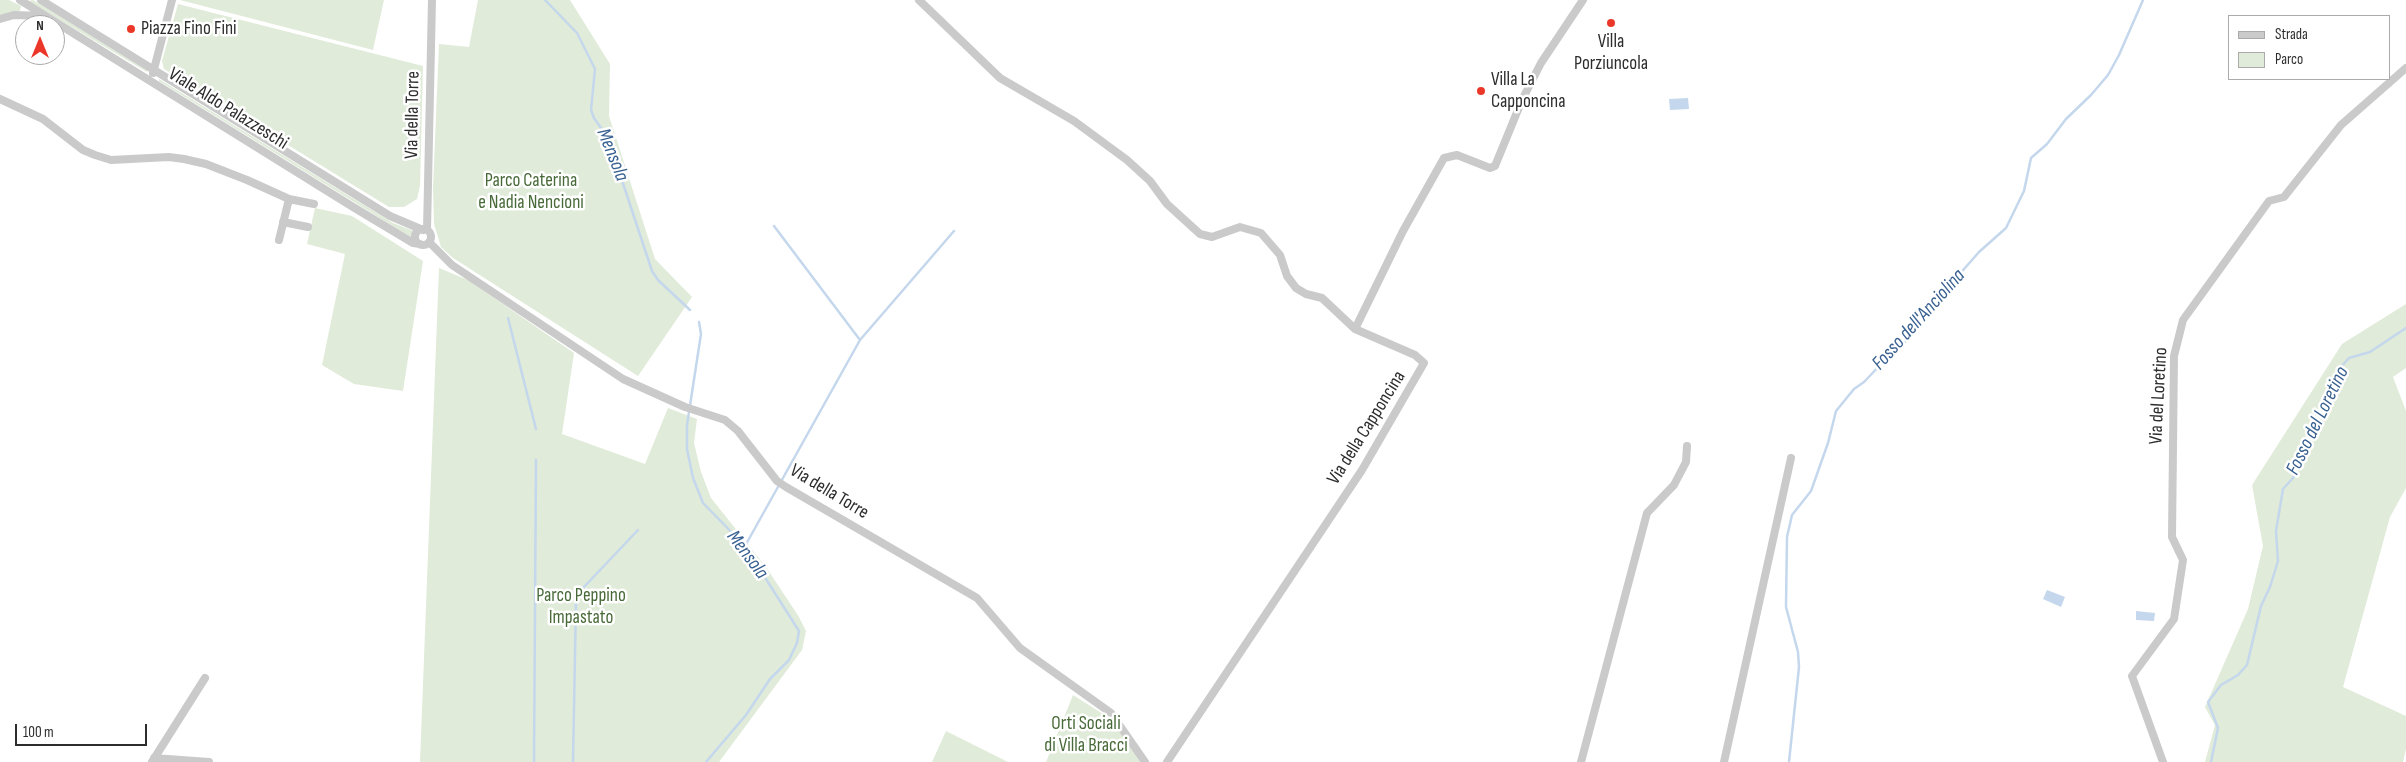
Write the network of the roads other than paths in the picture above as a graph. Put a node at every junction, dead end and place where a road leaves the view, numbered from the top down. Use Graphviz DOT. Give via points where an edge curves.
graph roads {
  1 [pos="20,0"];
  2 [pos="41,0"];
  3 [pos="172,0"];
  4 [pos="432,0"];
  5 [pos="919,0"];
  6 [pos="1582,0"];
  7 [pos="15,15"];
  8 [pos="45,15"];
  9 [pos="0,19"];
  10 [pos="65,27"];
  11 [pos="2406,68"];
  12 [pos="154,70"];
  13 [pos="149,79"];
  14 [pos="0,99"];
  15 [pos="289,199"];
  16 [pos="314,204"];
  17 [pos="283,222"];
  18 [pos="308,227"];
  19 [pos="425,230"];
  20 [pos="279,240"];
  21 [pos="429,242"];
  22 [pos="420,244"];
  23 [pos="1355,329"];
  24 [pos="1687,446"];
  25 [pos="1791,458"];
  26 [pos="204,678"];
  27 [pos="153,761"];
  28 [pos="209,762"];
  29 [pos="1145,762"];
  30 [pos="1167,762"];
  31 [pos="1581,762"];
  32 [pos="1724,762"];
  33 [pos="2163,762"];
  1 -- 8 [label="street, Viale Aldo Palazzeschi"];
  2 -- 12 [label="street, Viale Aldo Palazzeschi"];
  3 -- 12 [label="street"];
  4 -- 19 [label="street, Via della Torre"];
  5 -- 23 [label="street" via="1000,78 1074,121 1127,160 1200,234 1212,237 1240,227 1261,233 1280,255 1286,276 1296,288 1322,298"];
  6 -- 23 [label="street" via="1541,63 1494,166 1490,168 1457,155 1444,158 1403,230"];
  7 -- 9 [label="street"];
  10 -- 13 [label="street, Viale Aldo Palazzeschi"];
  11 -- 33 [label="street, Via del Loretino" via="2341,125 2284,197 2269,201 2183,320 2174,356 2172,536 2183,560 2174,619 2132,676"];
  12 -- 13 [label="street"];
  12 -- 19 [label="street, Viale Aldo Palazzeschi" via="390,216"];
  13 -- 22 [label="street, Viale Aldo Palazzeschi" via="353,207 413,243"];
  14 -- 15 [label="street" via="43,119 83,150 95,155 111,160 184,159 206,164"];
  15 -- 16 [label="street"];
  15 -- 17 [label="street"];
  17 -- 18 [label="street"];
  17 -- 20 [label="street"];
  19 -- 21 [label="street" via="431,234"];
  19 -- 22 [label="street" via="418,231 416,236"];
  21 -- 22 [label="street"];
  21 -- 29 [label="street, Via della Torre" via="452,266 623,379 685,407 719,417 732,426 777,481 793,492 977,598 1020,648 1111,714"];
  23 -- 30 [label="street, Via della Capponcina" via="1422,359 1424,363 1420,373 1362,470"];
  24 -- 31 [label="street" via="1686,462 1674,485 1647,513"];
  25 -- 32 [label="street"];
  26 -- 27 [label="street"];
  27 -- 28 [label="street"];
}
